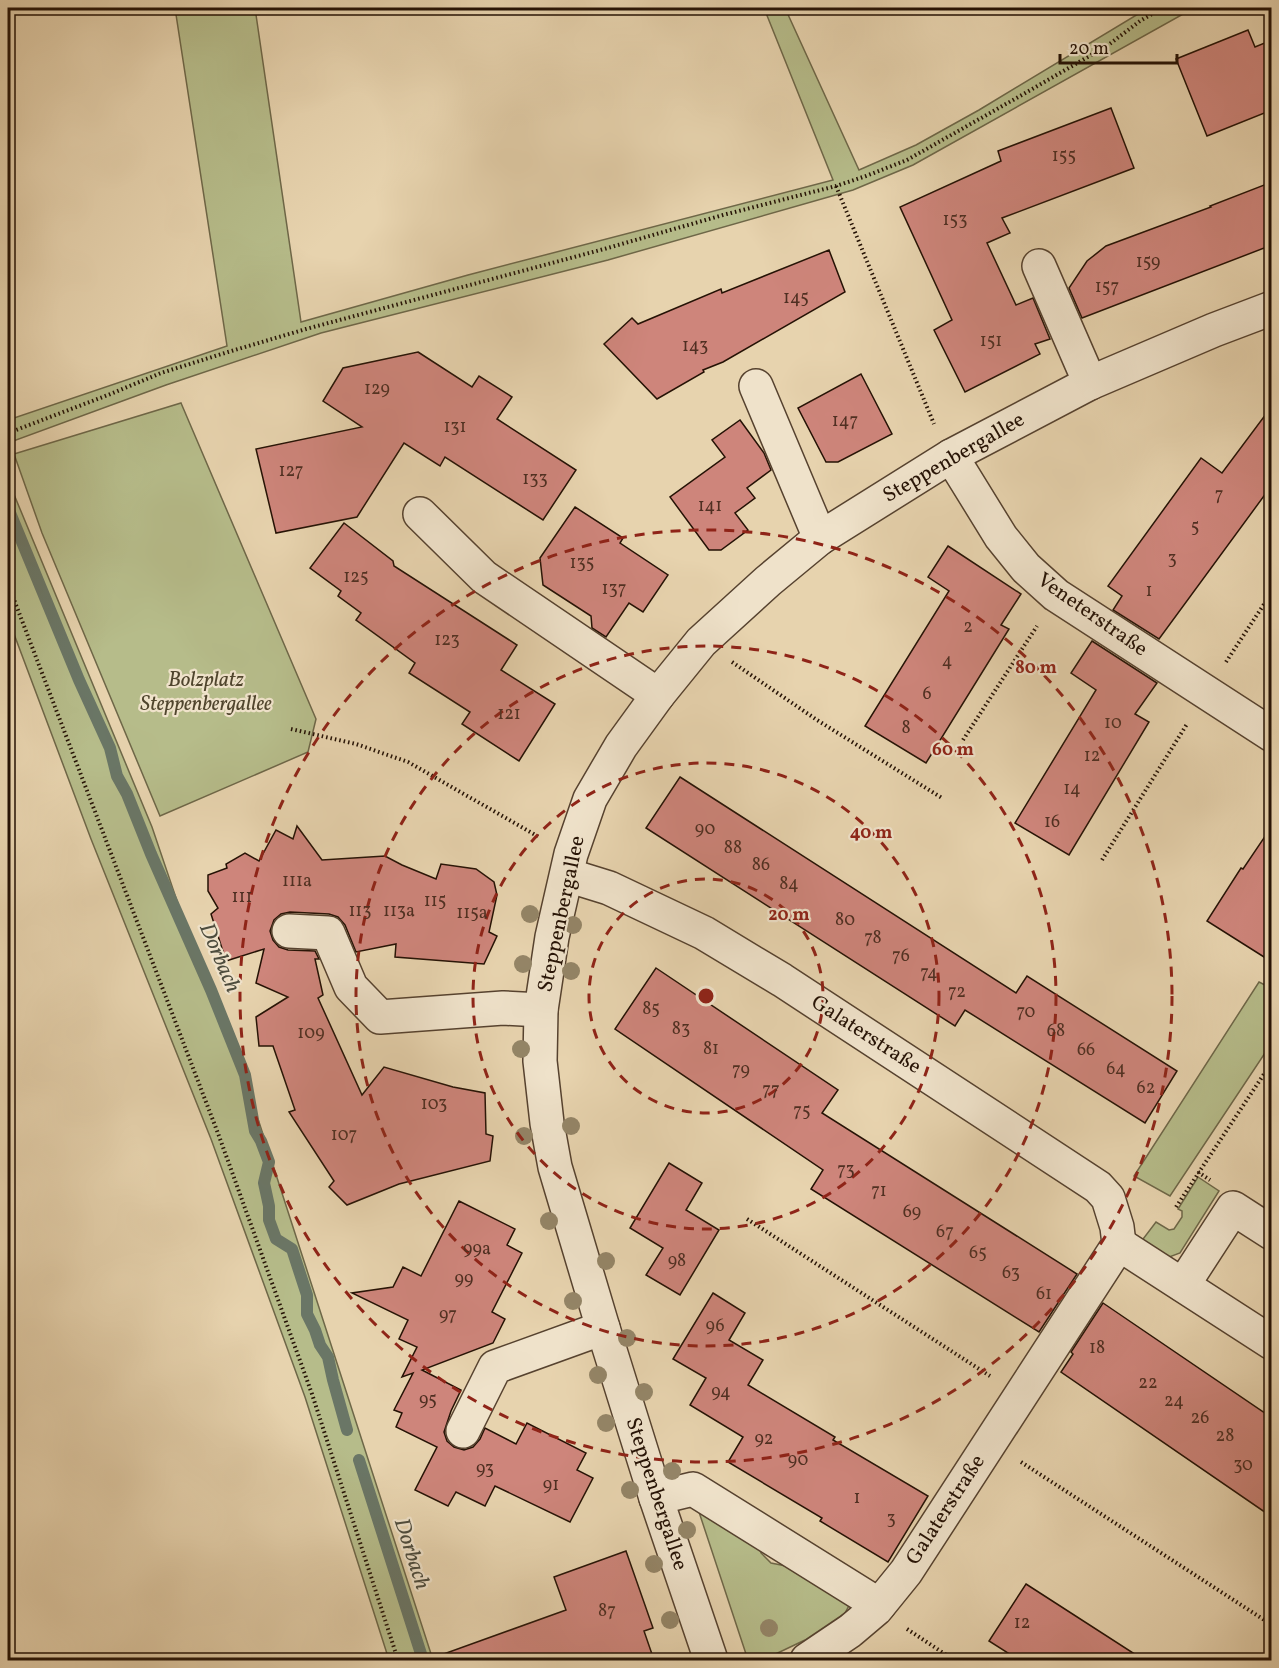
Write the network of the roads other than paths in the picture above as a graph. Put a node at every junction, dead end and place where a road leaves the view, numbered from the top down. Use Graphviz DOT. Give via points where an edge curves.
graph roads {
  1 [pos="1039,266"];
  2 [pos="1272,308"];
  3 [pos="1090,383"];
  4 [pos="756,386"];
  5 [pos="951,456"];
  6 [pos="420,514"];
  7 [pos="820,538"];
  8 [pos="658,695"];
  9 [pos="1272,735"];
  10 [pos="569,865"];
  11 [pos="289,931"];
  12 [pos="541,1010"];
  13 [pos="1272,1233"];
  14 [pos="1119,1244"];
  15 [pos="1183,1285"];
  16 [pos="603,1328"];
  17 [pos="1272,1343"];
  18 [pos="463,1431"];
  19 [pos="656,1498"];
  20 [pos="878,1607"];
  21 [pos="711,1660"];
  22 [pos="807,1660"];
  1 -- 3 [label="street"];
  2 -- 3 [label="street, Steppenbergallee"];
  3 -- 5 [label="street, Steppenbergallee"];
  4 -- 7 [label="street"];
  5 -- 7 [label="street, Steppenbergallee"];
  5 -- 9 [label="street, Veneterstraße" via="1000,537 1056,595"];
  6 -- 8 [label="street" via="484,577"];
  7 -- 8 [label="street, Steppenbergallee" via="701,642"];
  8 -- 10 [label="street, Steppenbergallee" via="621,746 591,799"];
  10 -- 12 [label="street, Steppenbergallee" via="552,937"];
  10 -- 14 [label="street, Galaterstraße" via="704,933 782,980 1088,1180 1108,1198"];
  11 -- 12 [label="street, Steppenbergallee" via="328,933 351,987 380,1017 503,1008"];
  12 -- 16 [label="street, Steppenbergallee" via="540,1061 555,1167"];
  13 -- 15 [label="street" via="1233,1208"];
  14 -- 15 [label="street"];
  14 -- 20 [label="street, Galaterstraße" via="906,1572"];
  15 -- 17 [label="street"];
  16 -- 18 [label="street" via="484,1361"];
  16 -- 19 [label="street, Steppenbergallee"];
  19 -- 20 [label="street" via="693,1489"];
  19 -- 21 [label="street, Steppenbergallee"];
  20 -- 22 [label="street, Galaterstraße"];
}
